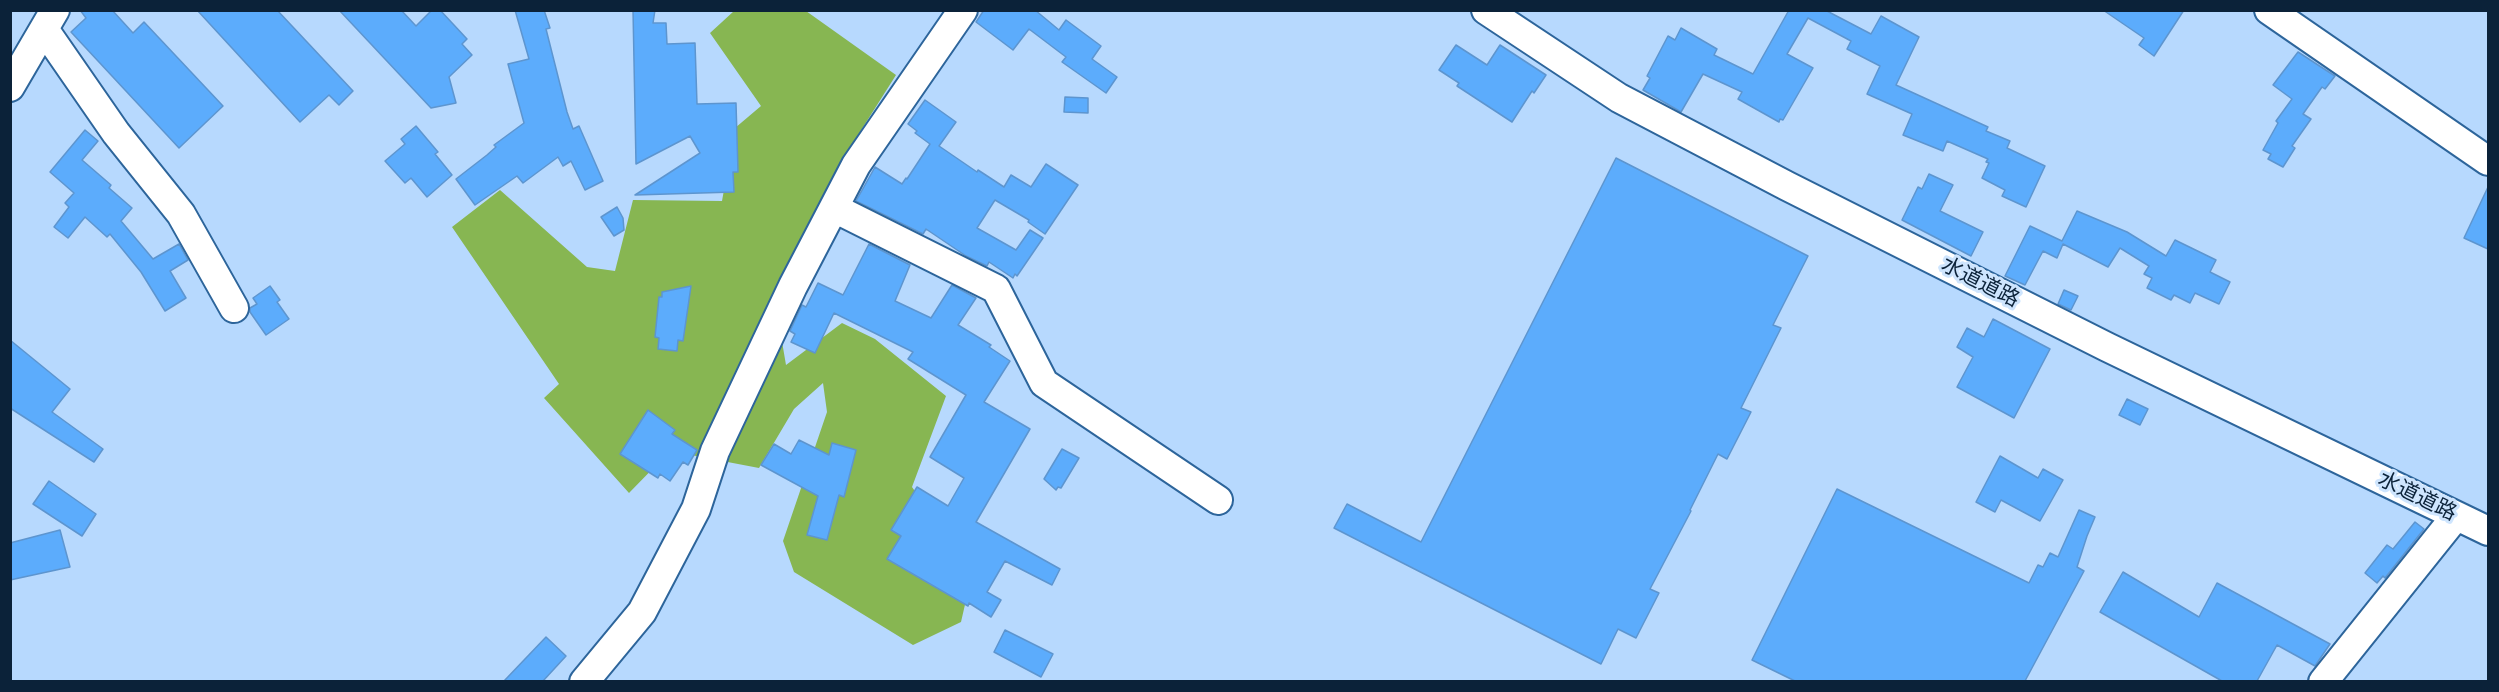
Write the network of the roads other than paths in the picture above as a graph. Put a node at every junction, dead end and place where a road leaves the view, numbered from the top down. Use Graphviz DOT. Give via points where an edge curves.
graph roads {
  1 [pos="963,10"];
  2 [pos="1486,10"];
  3 [pos="2269,10"];
  4 [pos="50,20"];
  5 [pos="10,87"];
  6 [pos="2488,161"];
  7 [pos="834,208"];
  8 [pos="234,308"];
  9 [pos="1218,500"];
  10 [pos="2456,516"];
  11 [pos="2488,531"];
  12 [pos="584,681"];
  13 [pos="2323,681"];
  1 -- 7 [label="street" via="856,165"];
  2 -- 10 [label="street, 水道道路" via="1619,98 1766,175"];
  3 -- 6 [label="street"];
  4 -- 5 [label="street"];
  4 -- 8 [label="street" via="116,133 181,214"];
  7 -- 9 [label="street" via="996,289 1044,383"];
  7 -- 12 [label="street" via="715,451 696,509 648,602"];
  10 -- 11 [label="street, 水道道路"];
  10 -- 13 [label="street"];
}
